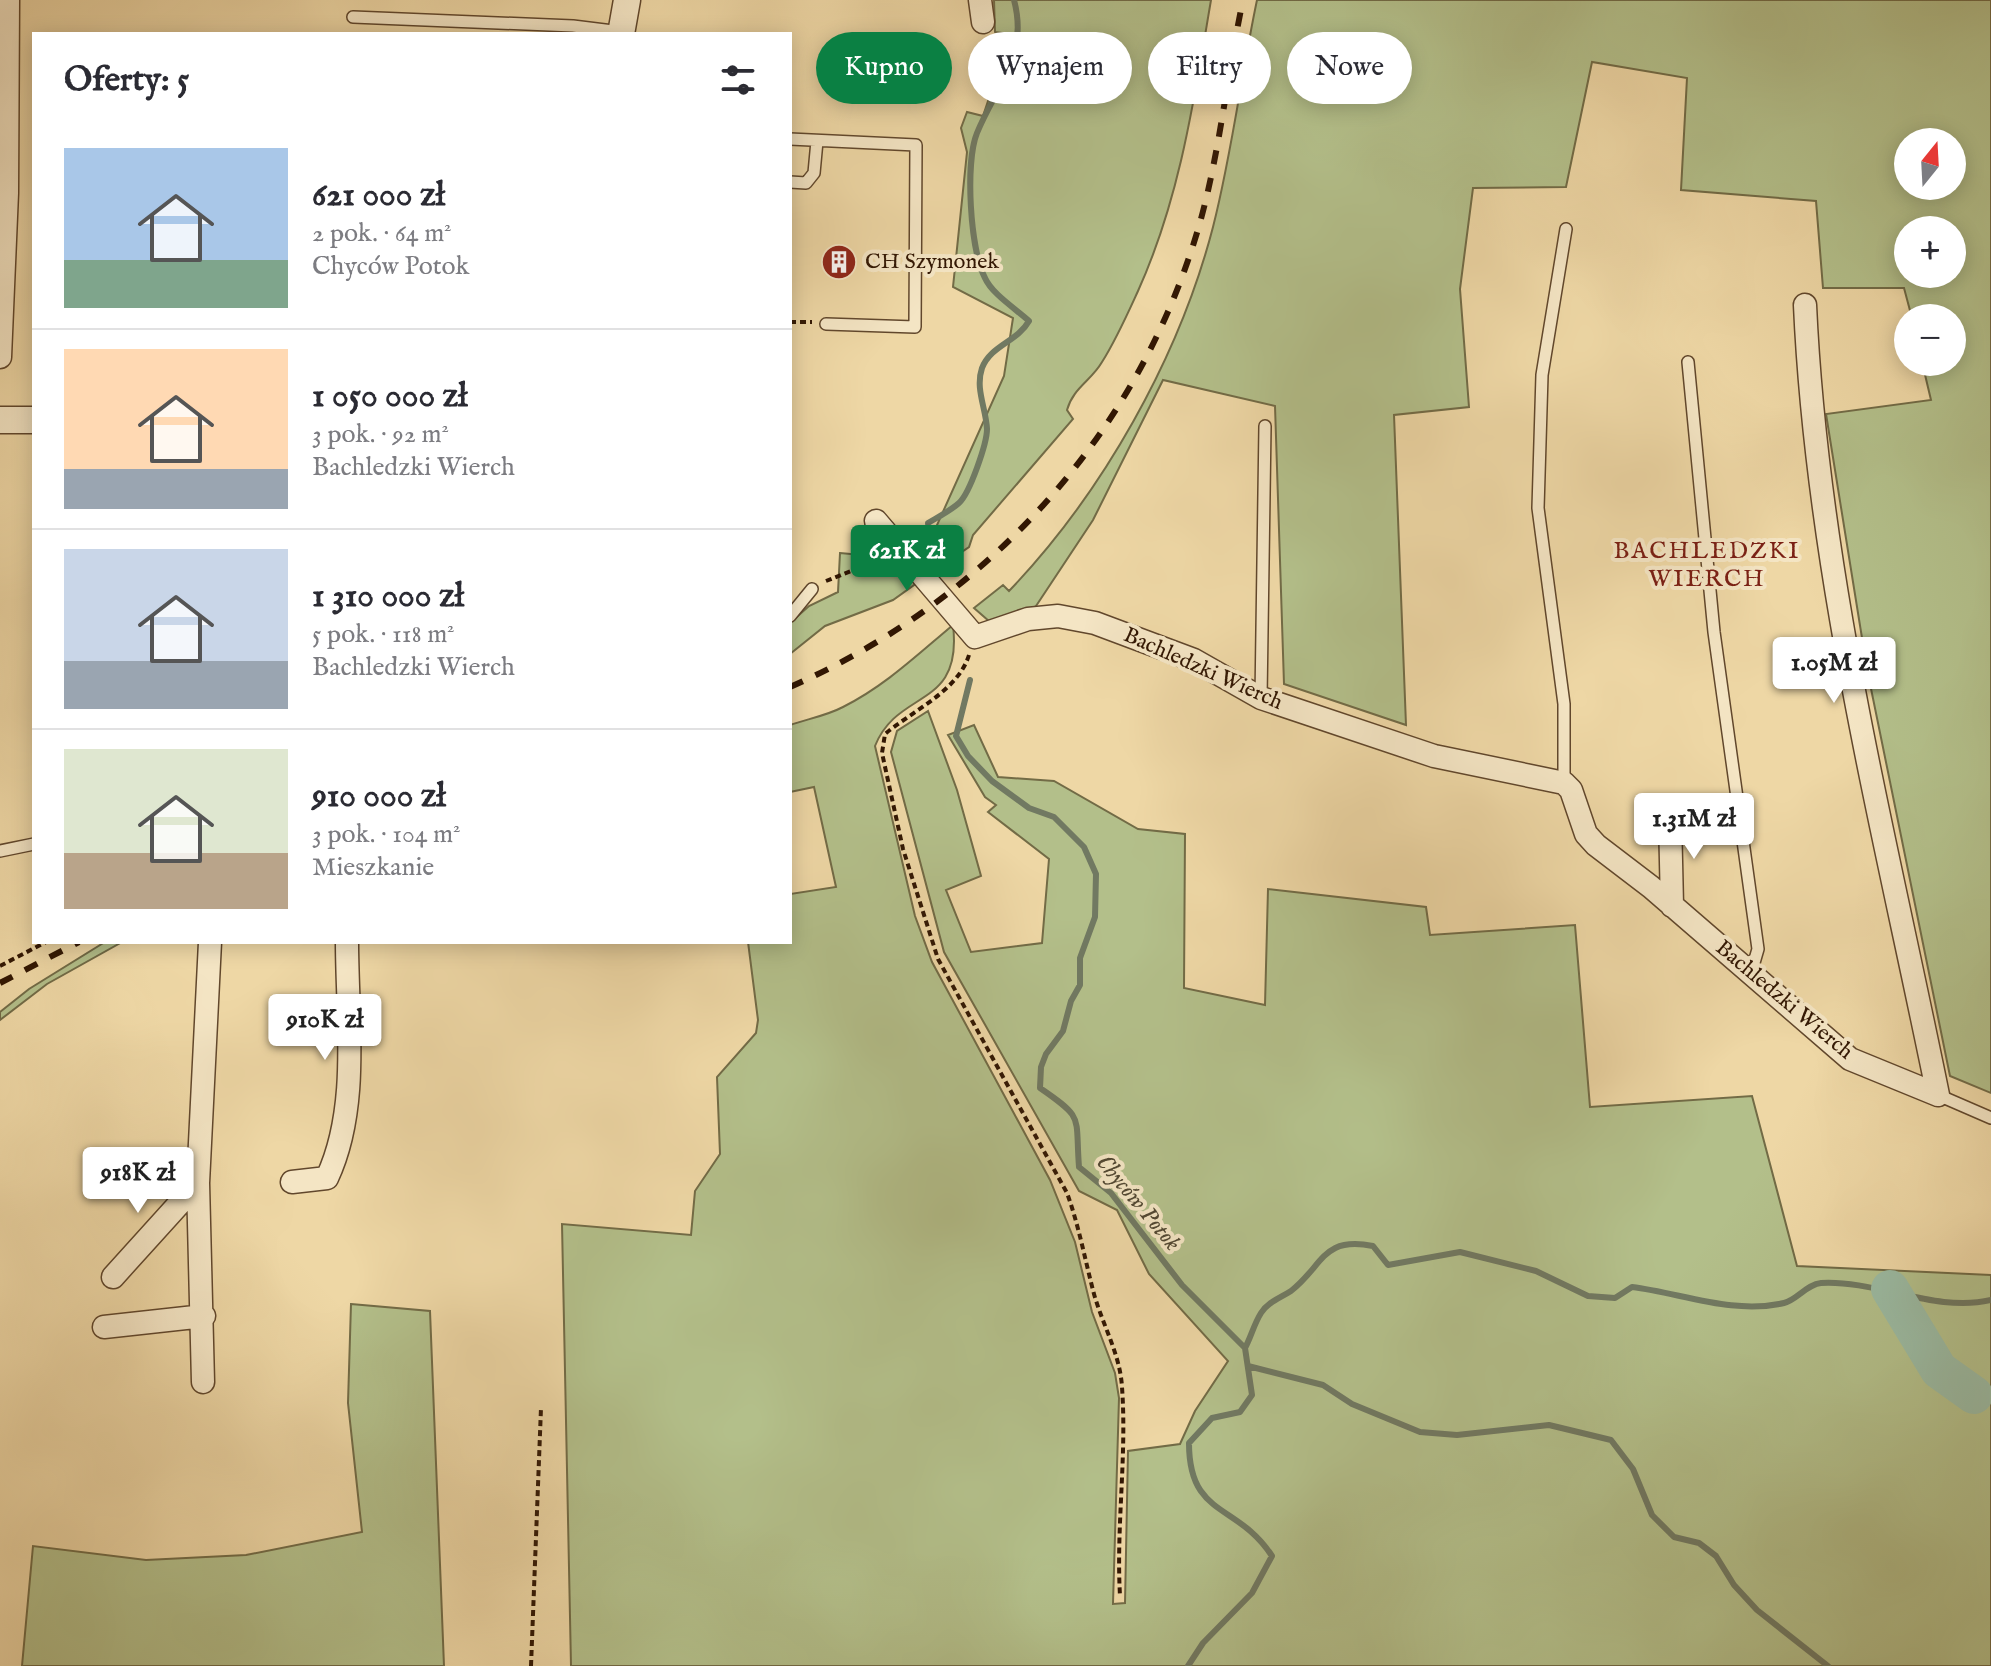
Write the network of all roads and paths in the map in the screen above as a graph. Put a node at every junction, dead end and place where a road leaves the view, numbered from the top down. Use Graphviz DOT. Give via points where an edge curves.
graph roads {
  1 [pos="8,0"];
  2 [pos="627,0"];
  3 [pos="353,17"];
  4 [pos="614,32"];
  5 [pos="621,32"];
  6 [pos="5,38"];
  7 [pos="792,139"];
  8 [pos="817,141"];
  9 [pos="792,182"];
  10 [pos="3,193"];
  11 [pos="1566,229"];
  12 [pos="1805,305"];
  13 [pos="792,322"];
  14 [pos="821,323"];
  15 [pos="0,357"];
  16 [pos="1688,362"];
  17 [pos="0,420"];
  18 [pos="32,420"];
  19 [pos="1265,426"];
  20 [pos="876,521"];
  21 [pos="896,548"];
  22 [pos="812,589"];
  23 [pos="792,614"];
  24 [pos="975,637"];
  25 [pos="1261,698"];
  26 [pos="1564,783"];
  27 [pos="1670,817"];
  28 [pos="32,844"];
  29 [pos="0,851"];
  30 [pos="1672,906"];
  31 [pos="42,944"];
  32 [pos="210,944"];
  33 [pos="347,944"];
  34 [pos="0,966"];
  35 [pos="1751,974"];
  36 [pos="1938,1095"];
  37 [pos="1991,1118"];
  38 [pos="292,1182"];
  39 [pos="198,1183"];
  40 [pos="113,1277"];
  41 [pos="204,1316"];
  42 [pos="104,1327"];
  43 [pos="203,1382"];
  44 [pos="541,1408"];
  45 [pos="1120,1596"];
  46 [pos="531,1666"];
  1 -- 6 [label="street"];
  2 -- 5 [label="street"];
  3 -- 4 [label="lane"];
  6 -- 10 [label="street"];
  7 -- 8 [label="lane"];
  8 -- 9 [label="lane" via="814,173 806,183"];
  8 -- 14 [label="lane" via="916,145 915,327"];
  10 -- 15 [label="street"];
  11 -- 26 [label="lane" via="1542,375 1538,508 1564,704"];
  12 -- 36 [label="street" via="1809,406 1851,667"];
  13 -- 14 [label="path"];
  16 -- 35 [label="lane" via="1714,632 1758,949"];
  17 -- 18 [label="street"];
  19 -- 25 [label="lane"];
  20 -- 21 [label="street"];
  21 -- 22 [label="path"];
  21 -- 24 [label="street"];
  22 -- 23 [label="lane"];
  24 -- 25 [label="street, Bachledzki Wierch" via="1028,619 1058,616 1095,623 1194,660"];
  24 -- 45 [label="path" via="965,667 885,734 882,753 903,849 938,959 1067,1193 1114,1346 1122,1388"];
  25 -- 26 [label="street, Bachledzki Wierch" via="1434,756"];
  26 -- 30 [label="street, Bachledzki Wierch" via="1586,834"];
  27 -- 30 [label="street"];
  28 -- 29 [label="lane"];
  30 -- 35 [label="street, Bachledzki Wierch"];
  31 -- 34 [label="path"];
  32 -- 39 [label="street"];
  33 -- 38 [label="street" via="348,1062 338,1154 327,1178"];
  35 -- 36 [label="street, Bachledzki Wierch" via="1850,1059"];
  36 -- 37 [label="lane"];
  39 -- 40 [label="street"];
  39 -- 41 [label="street"];
  41 -- 42 [label="street"];
  41 -- 43 [label="street"];
  44 -- 46 [label="path"];
}
